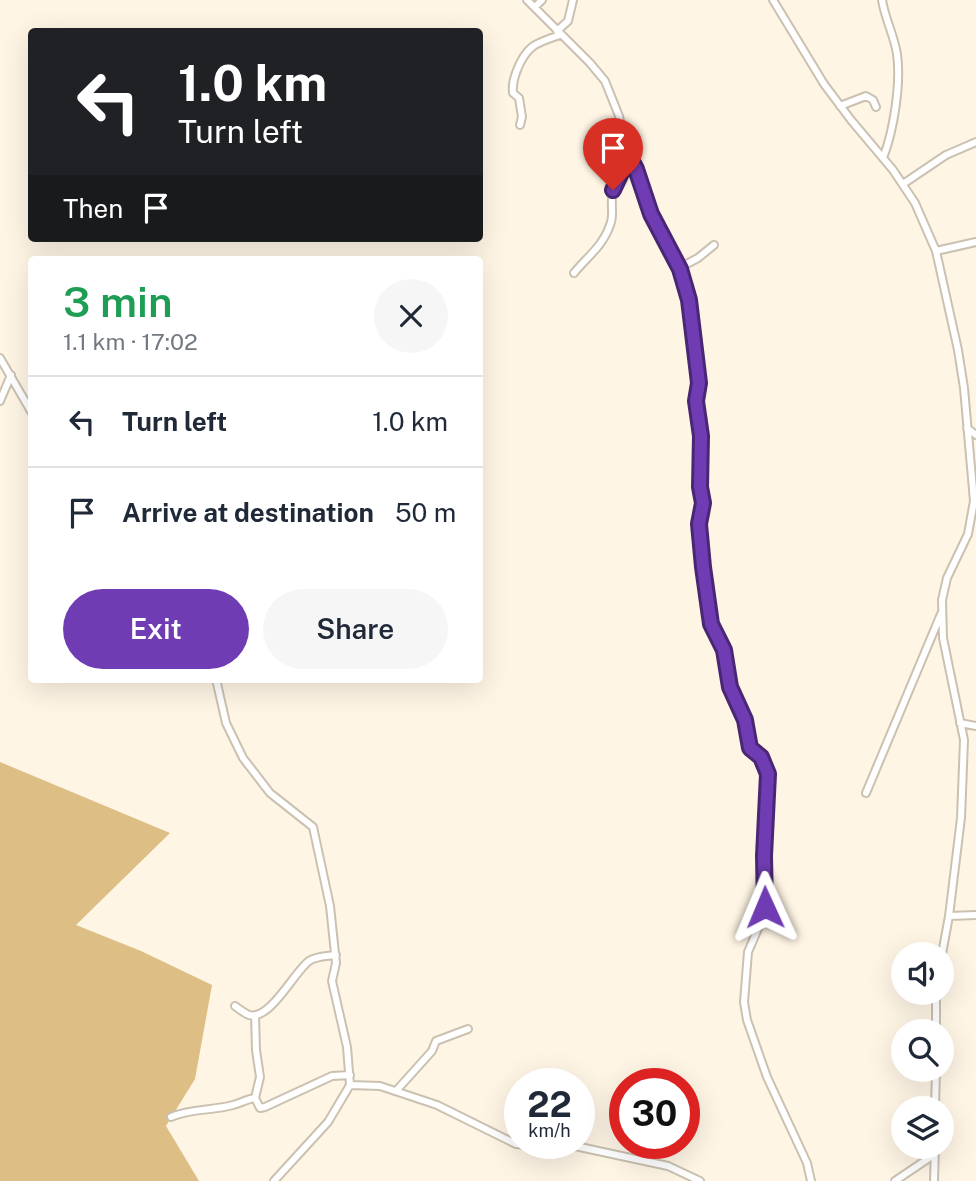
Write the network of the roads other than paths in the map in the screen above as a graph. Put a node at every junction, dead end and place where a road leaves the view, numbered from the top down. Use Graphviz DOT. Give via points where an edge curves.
graph roads {
  1 [pos="527,0"];
  2 [pos="542,0"];
  3 [pos="573,0"];
  4 [pos="773,0"];
  5 [pos="885,0"];
  6 [pos="535,7"];
  7 [pos="569,18"];
  8 [pos="558,33"];
  9 [pos="569,44"];
  10 [pos="840,106"];
  11 [pos="876,107"];
  12 [pos="520,125"];
  13 [pos="976,142"];
  14 [pos="629,156"];
  15 [pos="883,158"];
  16 [pos="903,184"];
  17 [pos="976,242"];
  18 [pos="714,244"];
  19 [pos="936,251"];
  20 [pos="679,268"];
  21 [pos="573,273"];
  22 [pos="0,358"];
  23 [pos="11,375"];
  24 [pos="0,401"];
  25 [pos="28,406"];
  26 [pos="967,428"];
  27 [pos="976,435"];
  28 [pos="942,612"];
  29 [pos="217,683"];
  30 [pos="960,723"];
  31 [pos="976,726"];
  32 [pos="866,793"];
  33 [pos="976,915"];
  34 [pos="949,916"];
  35 [pos="944,942"];
  36 [pos="336,955"];
  37 [pos="235,1006"];
  38 [pos="255,1015"];
  39 [pos="468,1029"];
  40 [pos="350,1075"];
  41 [pos="350,1085"];
  42 [pos="396,1091"];
  43 [pos="255,1098"];
  44 [pos="170,1117"];
  45 [pos="504,1138"];
  46 [pos="595,1150"];
  47 [pos="923,1159"];
  48 [pos="935,1159"];
  49 [pos="274,1181"];
  50 [pos="700,1181"];
  51 [pos="811,1181"];
  52 [pos="895,1181"];
  53 [pos="934,1181"];
  1 -- 6 [label="street"];
  2 -- 6 [label="street"];
  3 -- 7 [label="street"];
  4 -- 10 [label="street"];
  5 -- 15 [label="street" via="884,15 896,50 897,70"];
  6 -- 8 [label="street"];
  7 -- 8 [label="street"];
  7 -- 9 [label="street"];
  8 -- 9 [label="street"];
  8 -- 12 [label="street" via="532,46 521,59 513,87 519,98"];
  9 -- 14 [label="street" via="609,88"];
  10 -- 11 [label="street" via="866,96"];
  10 -- 15 [label="street"];
  13 -- 16 [label="street" via="945,155"];
  14 -- 20 [label="street" via="651,214"];
  14 -- 21 [label="street" via="613,190 609,229 598,249"];
  15 -- 16 [label="street"];
  16 -- 19 [label="street"];
  17 -- 19 [label="street"];
  18 -- 20 [label="street"];
  19 -- 26 [label="street" via="958,349"];
  20 -- 51 [label="street" via="689,300 699,383 696,401 703,503 699,524 711,624 724,650 730,687 745,720 750,748 761,757 768,774 765,907 748,952 746,1011 767,1077"];
  22 -- 23 [label="street"];
  23 -- 24 [label="street"];
  23 -- 25 [label="street"];
  26 -- 27 [label="street"];
  26 -- 28 [label="street" via="971,520 947,578"];
  28 -- 30 [label="street"];
  28 -- 32 [label="street"];
  29 -- 36 [label="street" via="226,723 243,758 270,793 313,827"];
  30 -- 31 [label="street"];
  30 -- 34 [label="street" via="964,740 961,818"];
  33 -- 34 [label="street"];
  34 -- 35 [label="street"];
  36 -- 38 [label="street" via="310,960 276,1002"];
  36 -- 40 [label="street" via="332,981"];
  37 -- 38 [label="street"];
  38 -- 43 [label="street" via="260,1077"];
  39 -- 42 [label="street" via="436,1041"];
  40 -- 41 [label="street"];
  40 -- 43 [label="street" via="332,1076 265,1107 260,1108"];
  41 -- 42 [label="street"];
  41 -- 49 [label="street" via="328,1122"];
  42 -- 45 [label="street" via="437,1105"];
  43 -- 44 [label="street"];
  46 -- 50 [label="street" via="668,1166"];
  47 -- 52 [label="street"];
  48 -- 53 [label="street"];
}
